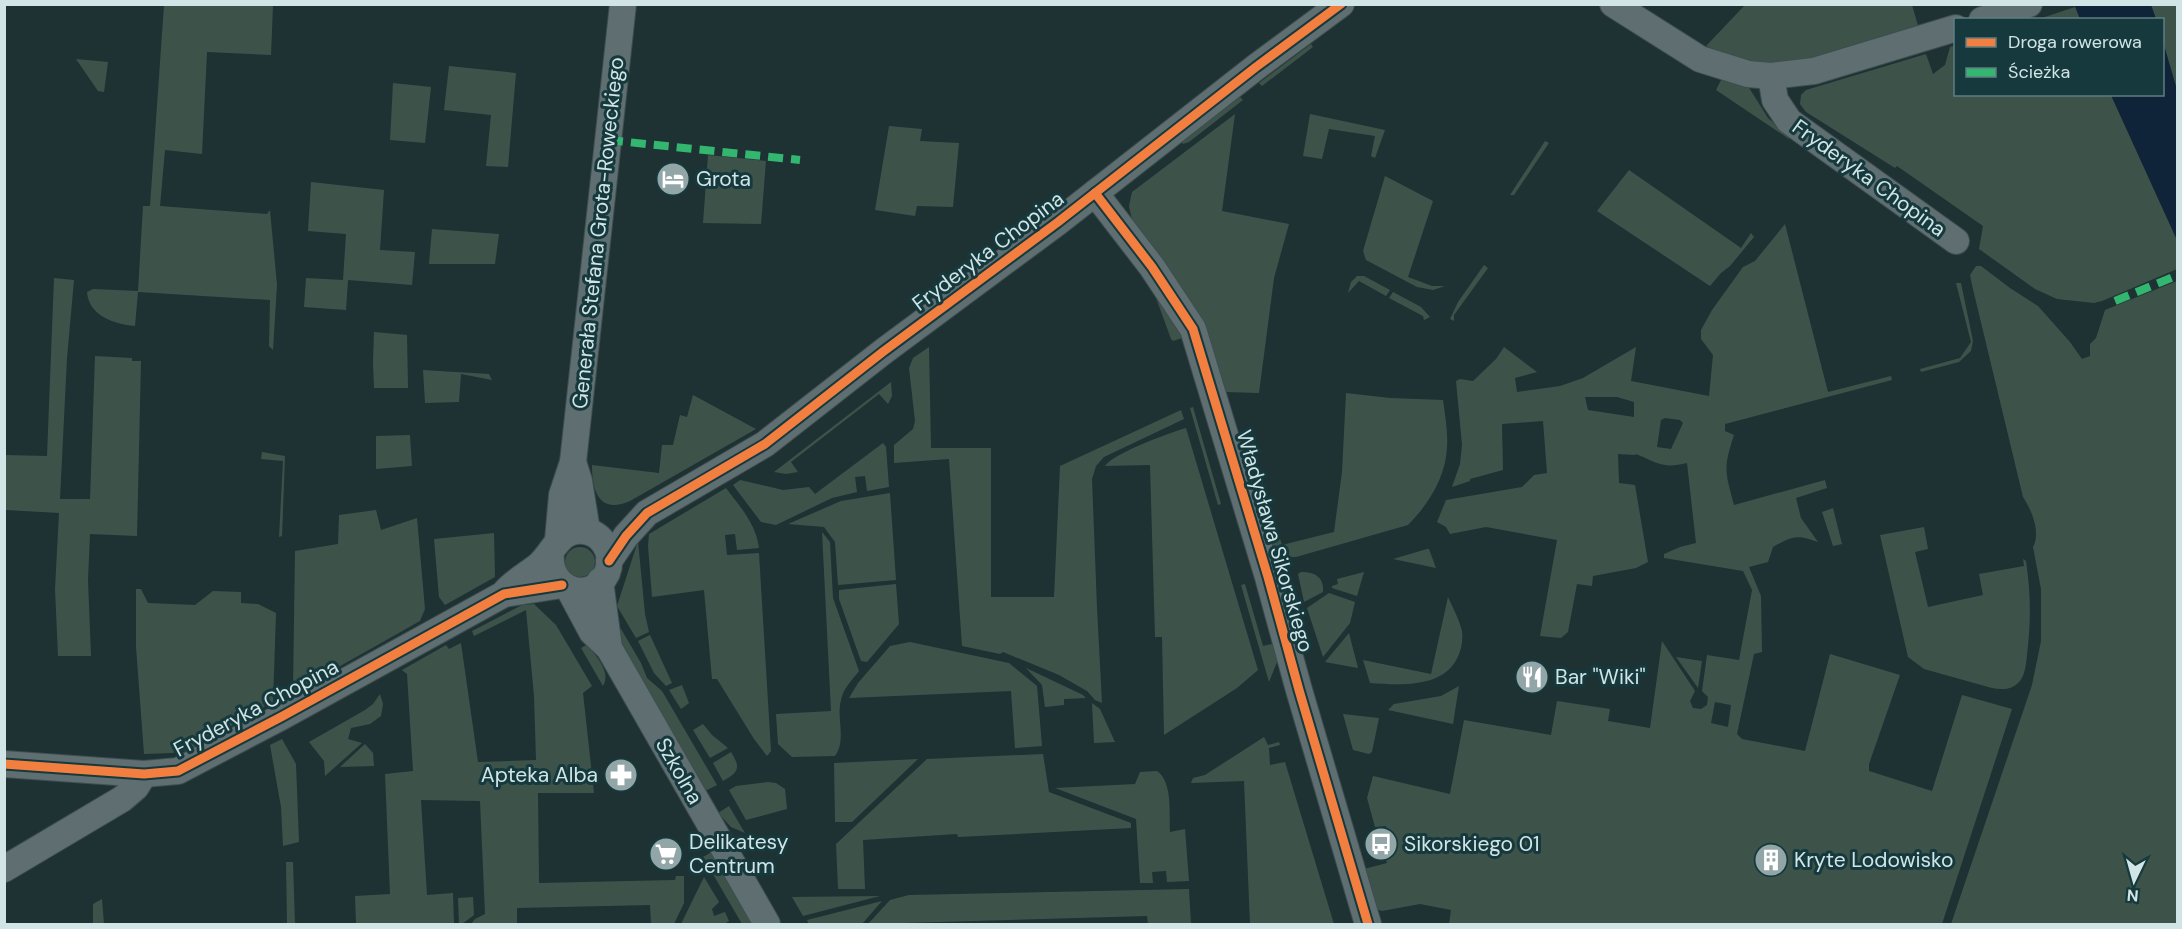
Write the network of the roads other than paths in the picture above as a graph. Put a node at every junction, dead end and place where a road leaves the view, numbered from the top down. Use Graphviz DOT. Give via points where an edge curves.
graph roads {
  1 [pos="623,4"];
  2 [pos="1341,4"];
  3 [pos="1613,4"];
  4 [pos="2029,4"];
  5 [pos="1988,18"];
  6 [pos="1954,29"];
  7 [pos="1771,76"];
  8 [pos="1095,193"];
  9 [pos="1956,241"];
  10 [pos="573,462"];
  11 [pos="647,513"];
  12 [pos="590,532"];
  13 [pos="554,546"];
  14 [pos="605,571"];
  15 [pos="566,587"];
  16 [pos="504,594"];
  17 [pos="609,648"];
  18 [pos="4,764"];
  19 [pos="144,774"];
  20 [pos="4,869"];
  21 [pos="767,924"];
  22 [pos="1368,924"];
  1 -- 10 [label="street, Generała Stefana Grota-Roweckiego"];
  2 -- 8 [label="street, Fryderyka Chopina"];
  3 -- 7 [label="street" via="1700,59 1748,74"];
  4 -- 5 [label="street"];
  6 -- 7 [label="street" via="1814,71"];
  7 -- 9 [label="street, Fryderyka Chopina" via="1775,100 1789,121"];
  8 -- 11 [label="street, Fryderyka Chopina" via="759,448"];
  8 -- 22 [label="street, Władysława Sikorskiego" via="1193,329"];
  10 -- 12 [label="street"];
  10 -- 13 [label="street" via="562,495"];
  11 -- 12 [label="street" via="616,520"];
  11 -- 14 [label="street" via="626,536"];
  12 -- 13 [label="street" via="569,532"];
  12 -- 14 [label="street" via="607,549"];
  13 -- 15 [label="street" via="552,571"];
  13 -- 16 [label="street"];
  14 -- 15 [label="street" via="583,590"];
  14 -- 17 [label="street"];
  15 -- 16 [label="street"];
  15 -- 17 [label="street" via="588,626"];
  16 -- 19 [label="street, Fryderyka Chopina" via="194,764 171,773"];
  17 -- 21 [label="street, Szkolna"];
  18 -- 19 [label="street, Fryderyka Chopina"];
  19 -- 20 [label="street" via="136,787 112,806"];
}
